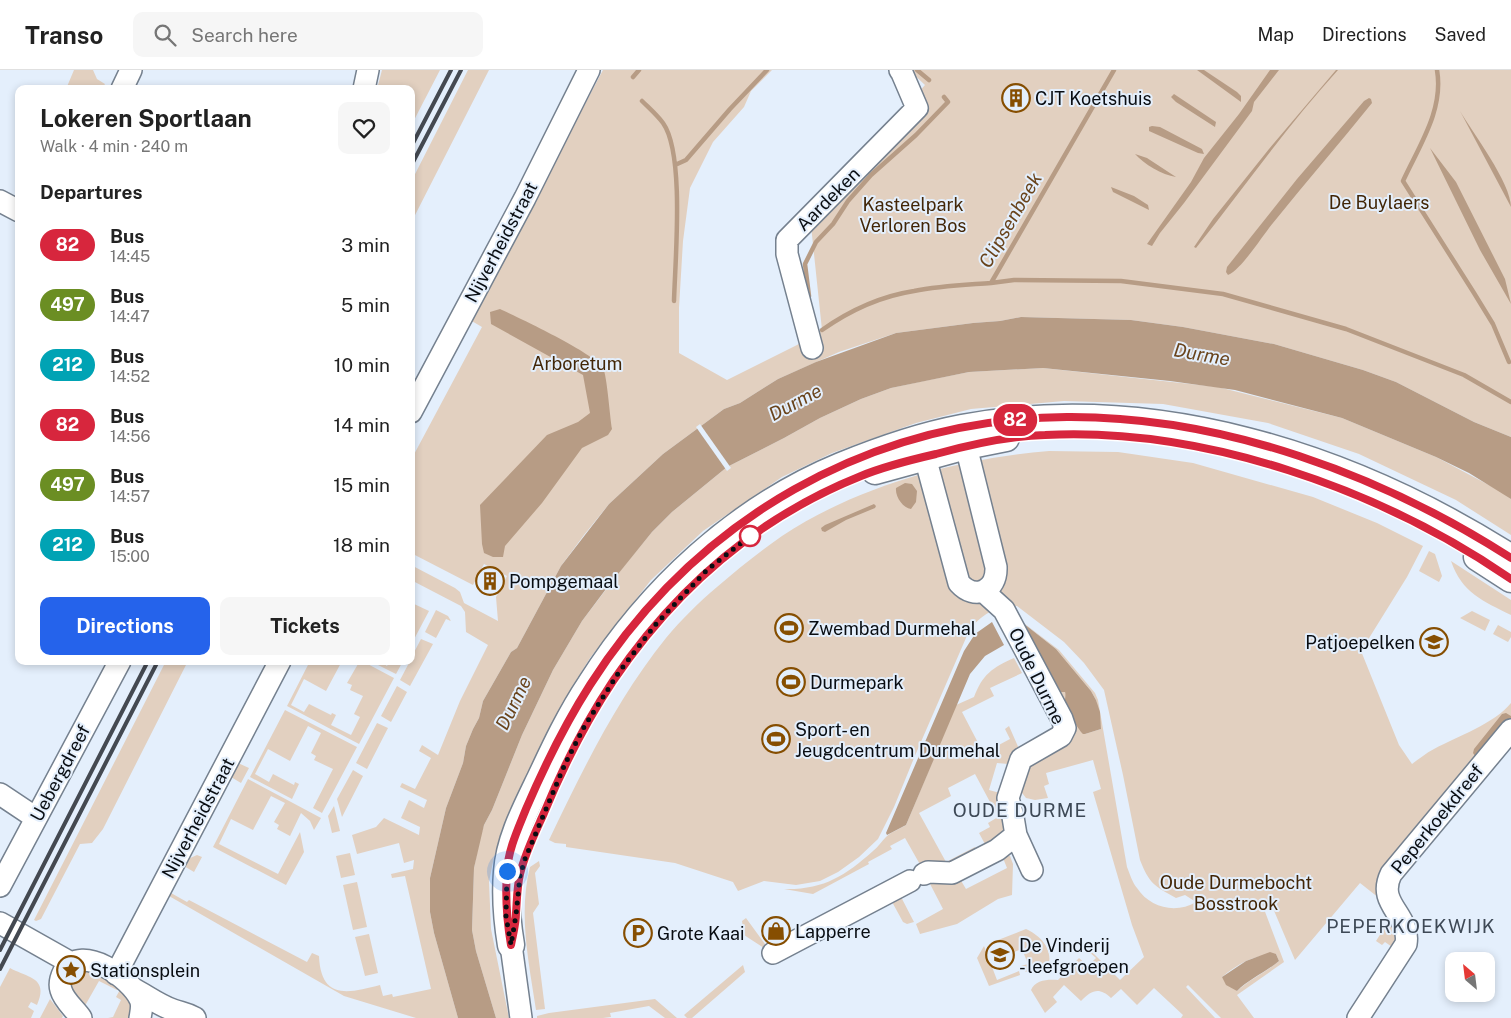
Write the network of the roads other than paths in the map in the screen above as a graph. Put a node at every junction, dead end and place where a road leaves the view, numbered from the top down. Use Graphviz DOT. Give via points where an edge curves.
graph roads {
  1 [pos="131,70"];
  2 [pos="368,70"];
  3 [pos="590,70"];
  4 [pos="900,70"];
  5 [pos="124,85"];
  6 [pos="365,85"];
  7 [pos="0,201"];
  8 [pos="15,209"];
  9 [pos="812,348"];
  10 [pos="415,404"];
  11 [pos="964,437"];
  12 [pos="923,447"];
  13 [pos="1511,558"];
  14 [pos="1511,578"];
  15 [pos="983,591"];
  16 [pos="118,665"];
  17 [pos="278,665"];
  18 [pos="1511,730"];
  19 [pos="0,794"];
  20 [pos="36,818"];
  21 [pos="1016,835"];
  22 [pos="1032,870"];
  23 [pos="0,886"];
  24 [pos="0,923"];
  25 [pos="0,939"];
  26 [pos="511,945"];
  27 [pos="773,953"];
  28 [pos="67,968"];
  29 [pos="116,974"];
  30 [pos="134,989"];
  31 [pos="81,1018"];
  32 [pos="140,1018"];
  33 [pos="195,1018"];
  34 [pos="521,1018"];
  35 [pos="1358,1018"];
  1 -- 5 [label="street"];
  2 -- 6 [label="street"];
  3 -- 10 [label="street, Nijverheidstraat"];
  4 -- 9 [label="street, Aardeken" via="917,108 787,240 787,254"];
  7 -- 8 [label="street"];
  11 -- 12 [label="main road"];
  11 -- 13 [label="main road" via="1019,420 1079,417 1165,425 1240,440 1316,462 1390,491"];
  11 -- 14 [label="main road" via="1086,434 1170,443 1225,454 1305,476 1374,503 1412,520"];
  11 -- 15 [label="street" via="996,567 995,580"];
  12 -- 15 [label="street, Oude Durme" via="959,583 966,590"];
  12 -- 26 [label="main road" via="823,493 759,530 713,565 656,624 604,694 565,764 522,868"];
  15 -- 21 [label="street, Oude Durme" via="1006,615 1065,728 1061,736 1021,759 1008,798"];
  16 -- 20 [label="street, Uebergdreef"];
  17 -- 29 [label="street, Nijverheidstraat"];
  18 -- 35 [label="street, Peperkoekdreef" via="1391,874 1386,886 1387,894 1406,928 1406,944"];
  19 -- 20 [label="street"];
  20 -- 23 [label="street, Uebergdreef"];
  21 -- 22 [label="street, Oude Durme"];
  21 -- 27 [label="street" via="997,850 952,874 928,872"];
  24 -- 28 [label="street"];
  25 -- 28 [label="street"];
  26 -- 34 [label="street"];
  28 -- 29 [label="street" via="79,959 101,964"];
  28 -- 31 [label="street" via="60,983 61,991"];
  29 -- 30 [label="street"];
  30 -- 32 [label="street" via="141,1001"];
  30 -- 33 [label="street" via="168,1008"];
}
